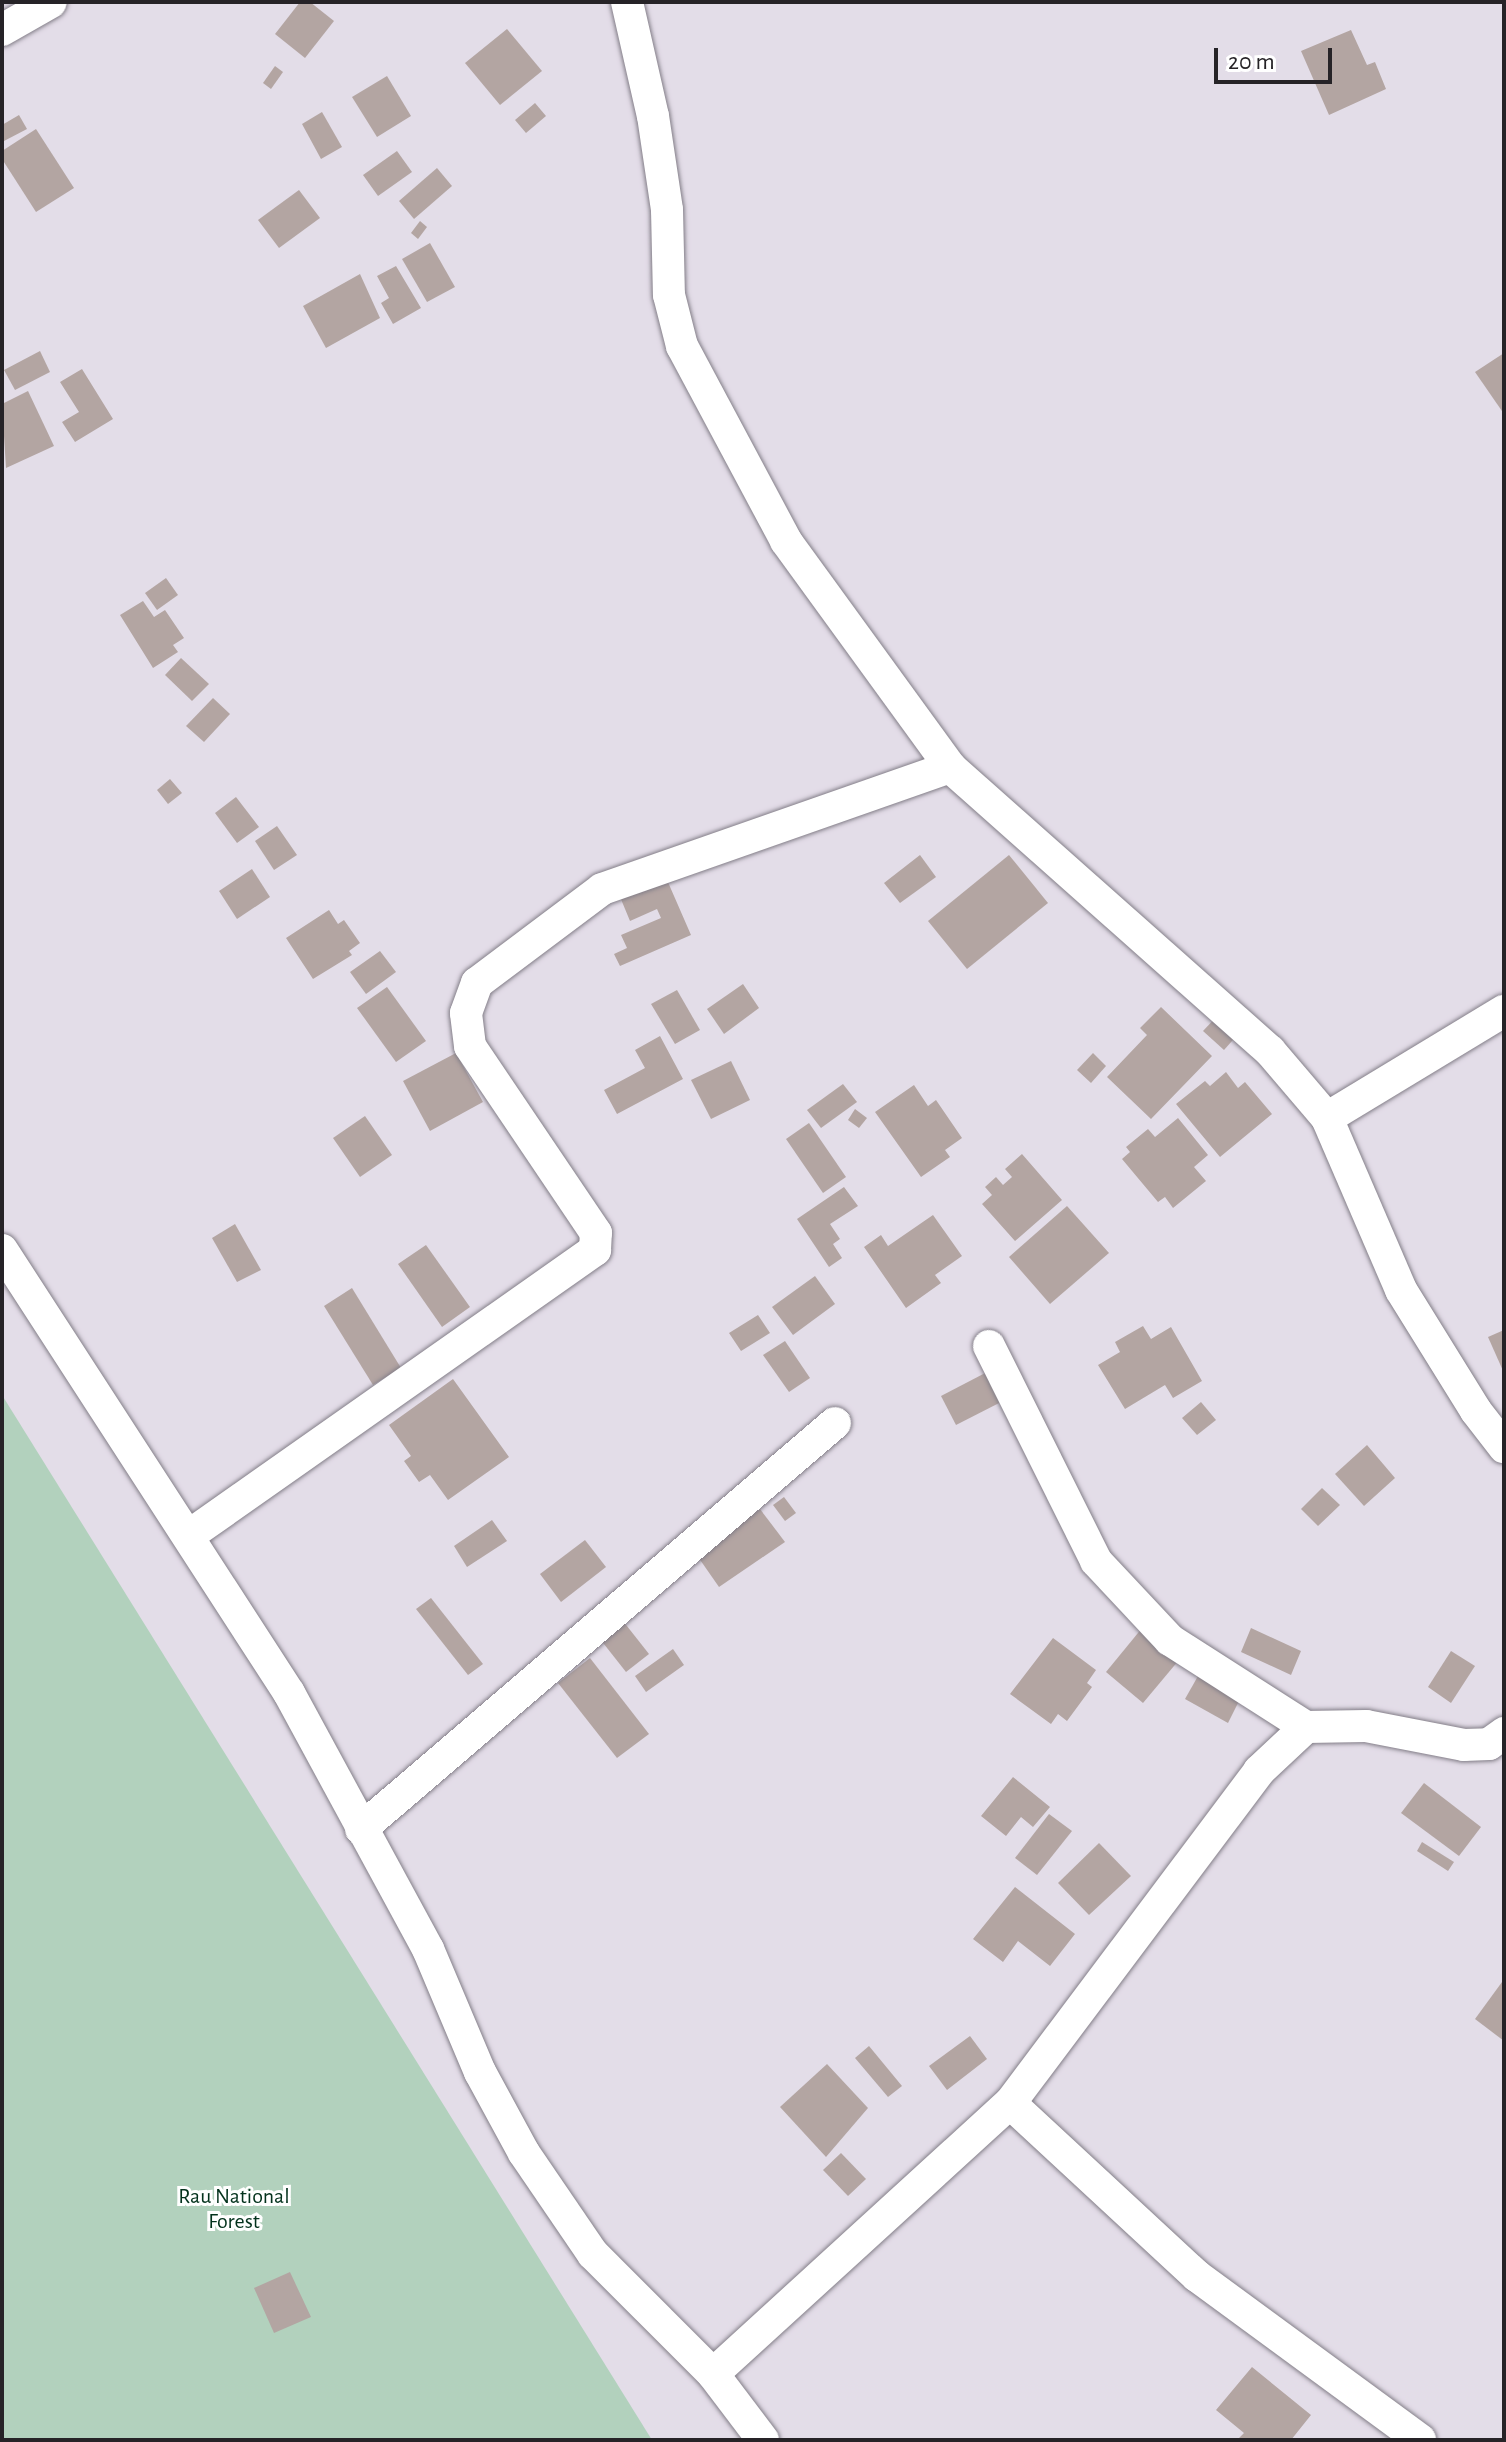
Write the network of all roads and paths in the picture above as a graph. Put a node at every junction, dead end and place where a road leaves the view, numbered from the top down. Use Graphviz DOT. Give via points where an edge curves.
graph roads {
  1 [pos="51,2"];
  2 [pos="627,2"];
  3 [pos="2,30"];
  4 [pos="950,767"];
  5 [pos="1504,1011"];
  6 [pos="1327,1118"];
  7 [pos="2,1250"];
  8 [pos="989,1346"];
  9 [pos="835,1423"];
  10 [pos="1504,1447"];
  11 [pos="191,1534"];
  12 [pos="1306,1727"];
  13 [pos="1504,1733"];
  14 [pos="361,1829"];
  15 [pos="1010,2103"];
  16 [pos="713,2374"];
  17 [pos="763,2440"];
  18 [pos="1420,2440"];
  1 -- 3 [label="street"];
  2 -- 4 [label="street" via="653,116 667,210 669,295 682,346 786,541"];
  4 -- 6 [label="street" via="1270,1051"];
  4 -- 11 [label="street" via="602,889 477,983 466,1013 470,1046 596,1233 595,1250"];
  5 -- 6 [label="street"];
  6 -- 10 [label="street" via="1401,1290"];
  7 -- 11 [label="street"];
  8 -- 12 [label="street" via="1096,1561 1170,1640"];
  9 -- 14 [label="street"];
  11 -- 14 [label="street" via="289,1693"];
  12 -- 13 [label="street" via="1366,1726 1464,1745 1489,1744"];
  12 -- 15 [label="street" via="1259,1771"];
  14 -- 16 [label="street" via="428,1949 480,2072 524,2153 593,2254"];
  15 -- 16 [label="street"];
  15 -- 18 [label="street" via="1197,2276"];
  16 -- 17 [label="street"];
}
